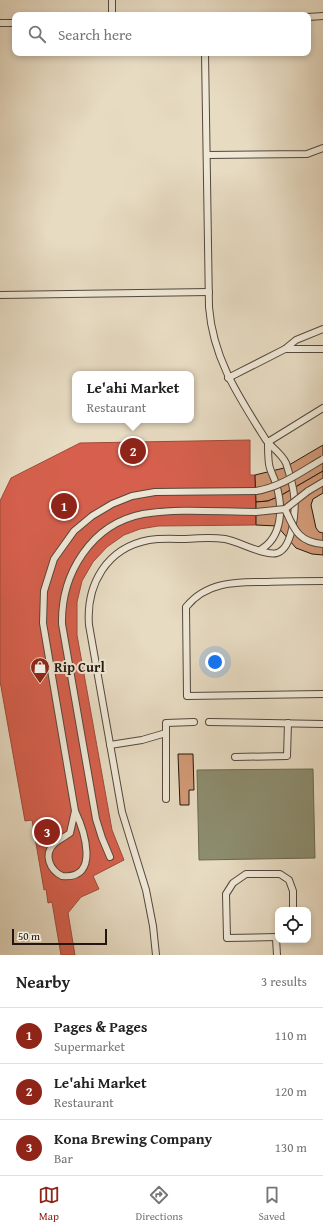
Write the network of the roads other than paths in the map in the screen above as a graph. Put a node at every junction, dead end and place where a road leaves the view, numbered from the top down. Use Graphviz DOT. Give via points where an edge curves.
graph roads {
  1 [pos="112,0"];
  2 [pos="112,12"];
  3 [pos="323,16"];
  4 [pos="311,17"];
  5 [pos="0,23"];
  6 [pos="12,23"];
  7 [pos="205,56"];
  8 [pos="323,148"];
  9 [pos="207,155"];
  10 [pos="209,292"];
  11 [pos="0,295"];
  12 [pos="323,329"];
  13 [pos="323,349"];
  14 [pos="285,350"];
  15 [pos="228,378"];
  16 [pos="323,408"];
  17 [pos="268,442"];
  18 [pos="323,459"];
  19 [pos="323,482"];
  20 [pos="284,509"];
  21 [pos="323,544"];
  22 [pos="260,550"];
  23 [pos="323,581"];
  24 [pos="323,694"];
  25 [pos="194,722"];
  26 [pos="209,722"];
  27 [pos="288,723"];
  28 [pos="323,724"];
  29 [pos="166,733"];
  30 [pos="110,745"];
  31 [pos="235,757"];
  32 [pos="166,799"];
  33 [pos="74,810"];
  34 [pos="110,857"];
  35 [pos="293,907"];
  36 [pos="275,938"];
  37 [pos="277,943"];
  38 [pos="156,955"];
  39 [pos="277,955"];
  1 -- 2 [label="lane"];
  3 -- 4 [label="lane"];
  5 -- 6 [label="lane"];
  7 -- 9 [label="lane"];
  8 -- 9 [label="lane" via="307,154"];
  9 -- 10 [label="lane"];
  10 -- 11 [label="lane"];
  10 -- 15 [label="lane" via="213,336"];
  12 -- 14 [label="lane" via="296,340"];
  13 -- 14 [label="lane"];
  14 -- 15 [label="lane"];
  15 -- 17 [label="lane"];
  16 -- 17 [label="lane"];
  17 -- 22 [label="lane" via="269,464 280,499 280,512 273,540"];
  17 -- 22 [label="lane" via="286,463 294,496 294,514 285,548 277,554"];
  18 -- 33 [label="lane, bridge" via="274,488 256,492 155,492 122,500 102,509 82,524 54,559 44,591 43,623"];
  19 -- 20 [label="lane, bridge"];
  20 -- 21 [label="lane, bridge" via="300,536 309,542"];
  20 -- 34 [label="lane, bridge" via="256,512 168,512 132,517 115,524 96,538 78,560 64,596 62,624 96,819"];
  22 -- 30 [label="lane" via="226,539 154,539 123,550 101,571 94,583 88,609"];
  23 -- 24 [label="lane" via="237,582 219,585 192,599 186,607 186,614 187,696"];
  25 -- 29 [label="lane" via="166,723"];
  26 -- 27 [label="lane"];
  27 -- 28 [label="lane"];
  27 -- 31 [label="lane" via="288,756"];
  29 -- 30 [label="lane"];
  29 -- 32 [label="lane"];
  30 -- 38 [label="lane" via="124,822 149,907"];
  33 -- 33 [label="lane" via="70,833 52,845 48,856 52,868 62,876 75,875 86,862 81,825"];
  35 -- 36 [label="lane" via="291,885 289,880 280,874 246,874 233,883 226,894 227,938"];
  37 -- 39 [label="lane"];
}
